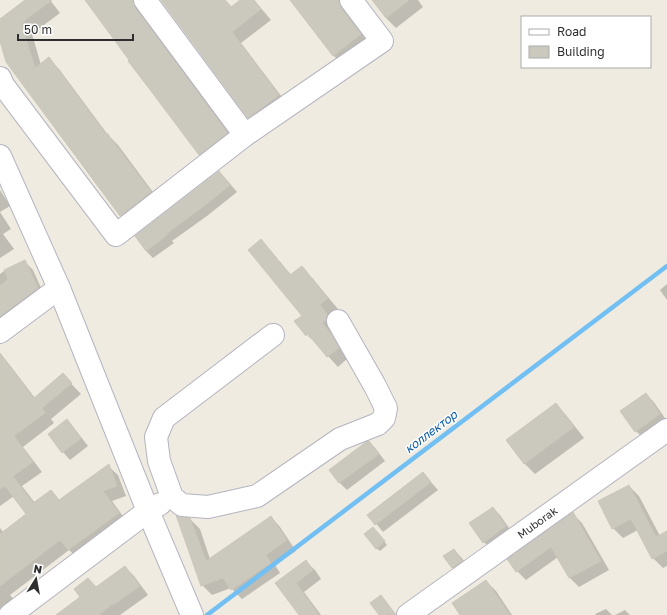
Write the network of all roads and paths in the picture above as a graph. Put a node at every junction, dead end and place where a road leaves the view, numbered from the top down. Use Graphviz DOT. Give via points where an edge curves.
graph roads {
  1 [pos="145,0"];
  2 [pos="351,0"];
  3 [pos="0,78"];
  4 [pos="245,135"];
  5 [pos="0,156"];
  6 [pos="59,288"];
  7 [pos="338,321"];
  8 [pos="0,332"];
  9 [pos="273,335"];
  10 [pos="667,430"];
  11 [pos="172,497"];
  12 [pos="148,511"];
  13 [pos="10,615"];
  14 [pos="192,615"];
  15 [pos="408,615"];
  1 -- 4 [label="street"];
  2 -- 4 [label="street" via="382,41"];
  3 -- 4 [label="street" via="116,235"];
  5 -- 6 [label="street"];
  6 -- 8 [label="street"];
  6 -- 12 [label="street"];
  7 -- 11 [label="street" via="386,408 384,418 378,424 340,439 256,496 208,507 182,505"];
  9 -- 11 [label="street" via="164,418 156,437 159,461"];
  10 -- 15 [label="street, Muborak"];
  11 -- 12 [label="street"];
  12 -- 13 [label="street"];
  12 -- 14 [label="street"];
}
